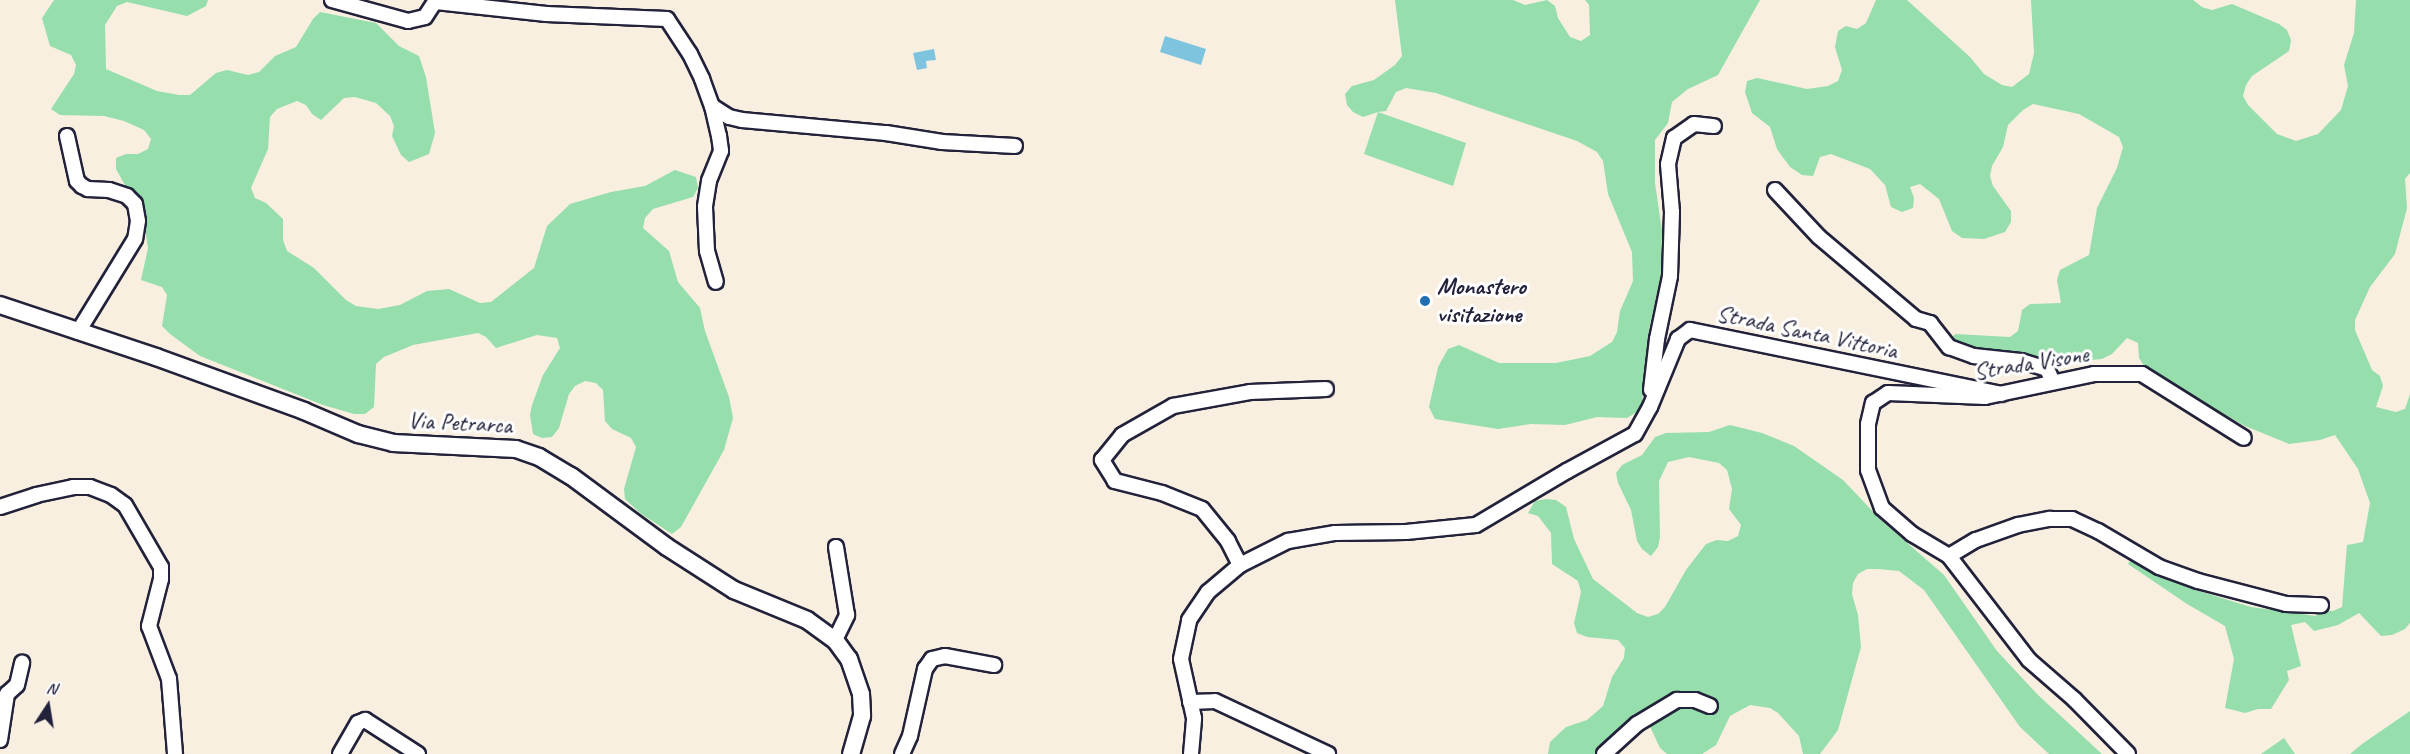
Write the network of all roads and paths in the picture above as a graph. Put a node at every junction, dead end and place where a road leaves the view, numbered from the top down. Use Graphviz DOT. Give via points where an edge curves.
graph roads {
  1 [pos="332,0"];
  2 [pos="436,1"];
  3 [pos="712,106"];
  4 [pos="1714,126"];
  5 [pos="67,136"];
  6 [pos="1015,146"];
  7 [pos="1775,190"];
  8 [pos="716,282"];
  9 [pos="0,306"];
  10 [pos="78,332"];
  11 [pos="2053,382"];
  12 [pos="1326,389"];
  13 [pos="2001,394"];
  14 [pos="1650,407"];
  15 [pos="2244,438"];
  16 [pos="0,507"];
  17 [pos="836,547"];
  18 [pos="1949,556"];
  19 [pos="1240,565"];
  20 [pos="2320,605"];
  21 [pos="835,640"];
  22 [pos="22,663"];
  23 [pos="994,664"];
  24 [pos="1190,702"];
  25 [pos="1710,706"];
  26 [pos="0,740"];
  27 [pos="175,754"];
  28 [pos="340,754"];
  29 [pos="418,754"];
  30 [pos="852,754"];
  31 [pos="902,754"];
  32 [pos="1191,754"];
  33 [pos="1328,754"];
  34 [pos="1604,754"];
  35 [pos="2128,754"];
  1 -- 2 [label="street" via="408,21 425,17"];
  2 -- 3 [label="street" via="546,14 667,19 690,54"];
  3 -- 6 [label="street" via="742,120"];
  3 -- 8 [label="street" via="721,151 709,181 705,207 707,251"];
  4 -- 14 [label="street, Strada Santa Vittoria" via="1694,124 1674,138 1668,164 1672,212 1670,276 1657,339"];
  5 -- 10 [label="street" via="77,181 88,189 127,196 135,204 138,221 135,239"];
  7 -- 11 [label="street" via="1819,237 1916,319 1930,323 1949,347 1974,356 2021,361 2047,369"];
  9 -- 10 [label="street, Via Petrarca"];
  10 -- 21 [label="street, Via Petrarca" via="283,403 358,434 393,443 516,449 540,456 734,590 807,620"];
  11 -- 13 [label="street, Strada Visone"];
  11 -- 15 [label="street, Strada Visone" via="2094,374 2142,374"];
  12 -- 19 [label="street" via="1250,392 1173,406 1122,435 1102,460 1115,481 1202,509 1228,541"];
  13 -- 14 [label="street, Strada Santa Vittoria" via="1690,330 1678,339"];
  13 -- 18 [label="street, Strada Visone" via="1984,397 1888,393 1873,404 1868,424 1868,470 1882,508 1912,534"];
  14 -- 19 [label="street, Strada Santa Vittoria" via="1635,434 1476,525 1406,532 1335,533 1288,542"];
  16 -- 27 [label="street" via="73,487 111,495 124,505 161,567 149,626 170,680"];
  17 -- 21 [label="street" via="847,615"];
  18 -- 20 [label="street" via="1976,540 2018,525 2072,519 2159,567 2198,581 2286,604"];
  18 -- 35 [label="street, Strada Visone" via="2029,660"];
  19 -- 24 [label="street, Strada Santa Vittoria" via="1208,592 1189,620 1181,659"];
  21 -- 30 [label="street, Via Petrarca" via="849,659 861,694 862,716"];
  22 -- 26 [label="street" via="16,685 7,694"];
  23 -- 31 [label="street" via="945,656 932,659 925,669"];
  24 -- 32 [label="street, Strada Santa Vittoria" via="1194,718"];
  24 -- 33 [label="street" via="1215,701"];
  25 -- 34 [label="street" via="1695,700 1677,700 1637,724"];
  28 -- 29 [label="street" via="358,723 365,720"];
}
